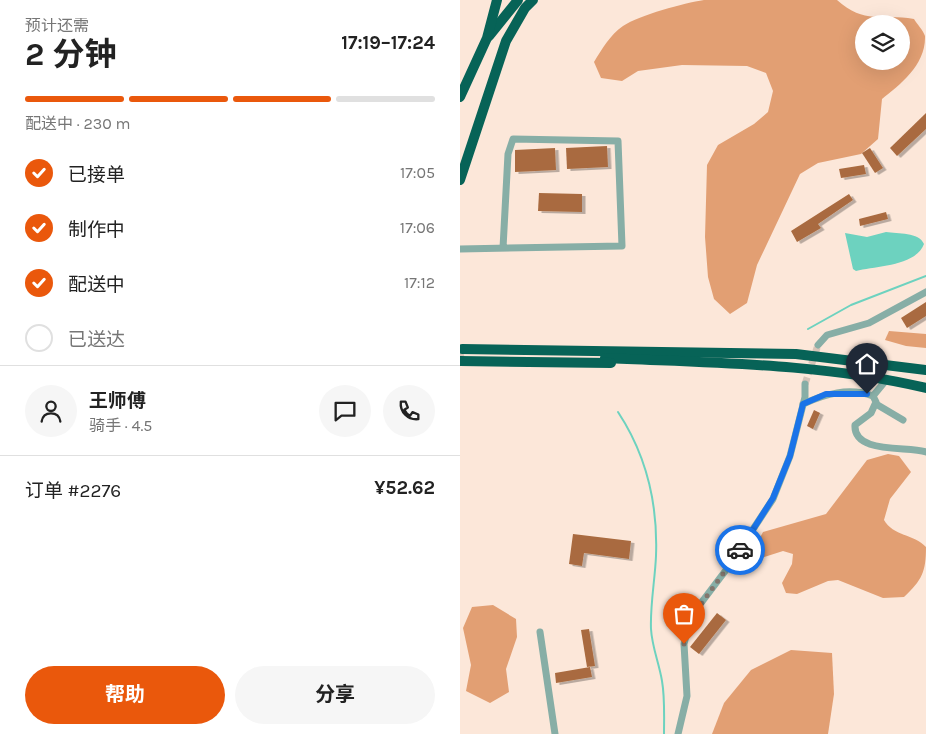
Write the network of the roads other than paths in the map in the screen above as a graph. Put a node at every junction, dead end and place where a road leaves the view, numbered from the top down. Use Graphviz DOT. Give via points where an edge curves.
graph roads {
  1 [pos="497,0"];
  2 [pos="533,0"];
  3 [pos="524,3"];
  4 [pos="486,38"];
  5 [pos="461,93"];
  6 [pos="460,180"];
  7 [pos="503,248"];
  8 [pos="460,249"];
  9 [pos="926,292"];
  10 [pos="818,346"];
  11 [pos="461,352"];
  12 [pos="674,356"];
  13 [pos="926,370"];
  14 [pos="887,379"];
  15 [pos="805,384"];
  16 [pos="926,388"];
  17 [pos="874,396"];
  18 [pos="803,404"];
  19 [pos="876,404"];
  20 [pos="904,420"];
  21 [pos="926,452"];
  22 [pos="540,632"];
  23 [pos="555,734"];
  24 [pos="678,734"];
  1 -- 4 [label="highway"];
  2 -- 3 [label="highway"];
  3 -- 4 [label="highway"];
  3 -- 6 [label="highway" via="506,41"];
  4 -- 5 [label="highway"];
  7 -- 7 [label="street" via="622,246 618,141 513,138 508,154"];
  7 -- 8 [label="street"];
  9 -- 10 [label="street" via="869,323 826,335"];
  11 -- 12 [label="highway"];
  12 -- 13 [label="highway" via="796,354"];
  12 -- 14 [label="highway"];
  14 -- 16 [label="highway"];
  14 -- 17 [label="street"];
  15 -- 18 [label="street"];
  17 -- 18 [label="street" via="826,394"];
  17 -- 19 [label="street"];
  18 -- 24 [label="street" via="790,456 773,498 698,607 688,627 684,644 687,696"];
  19 -- 20 [label="street"];
  19 -- 21 [label="street" via="871,413 855,425 855,432 863,442"];
  22 -- 23 [label="street"];
}
